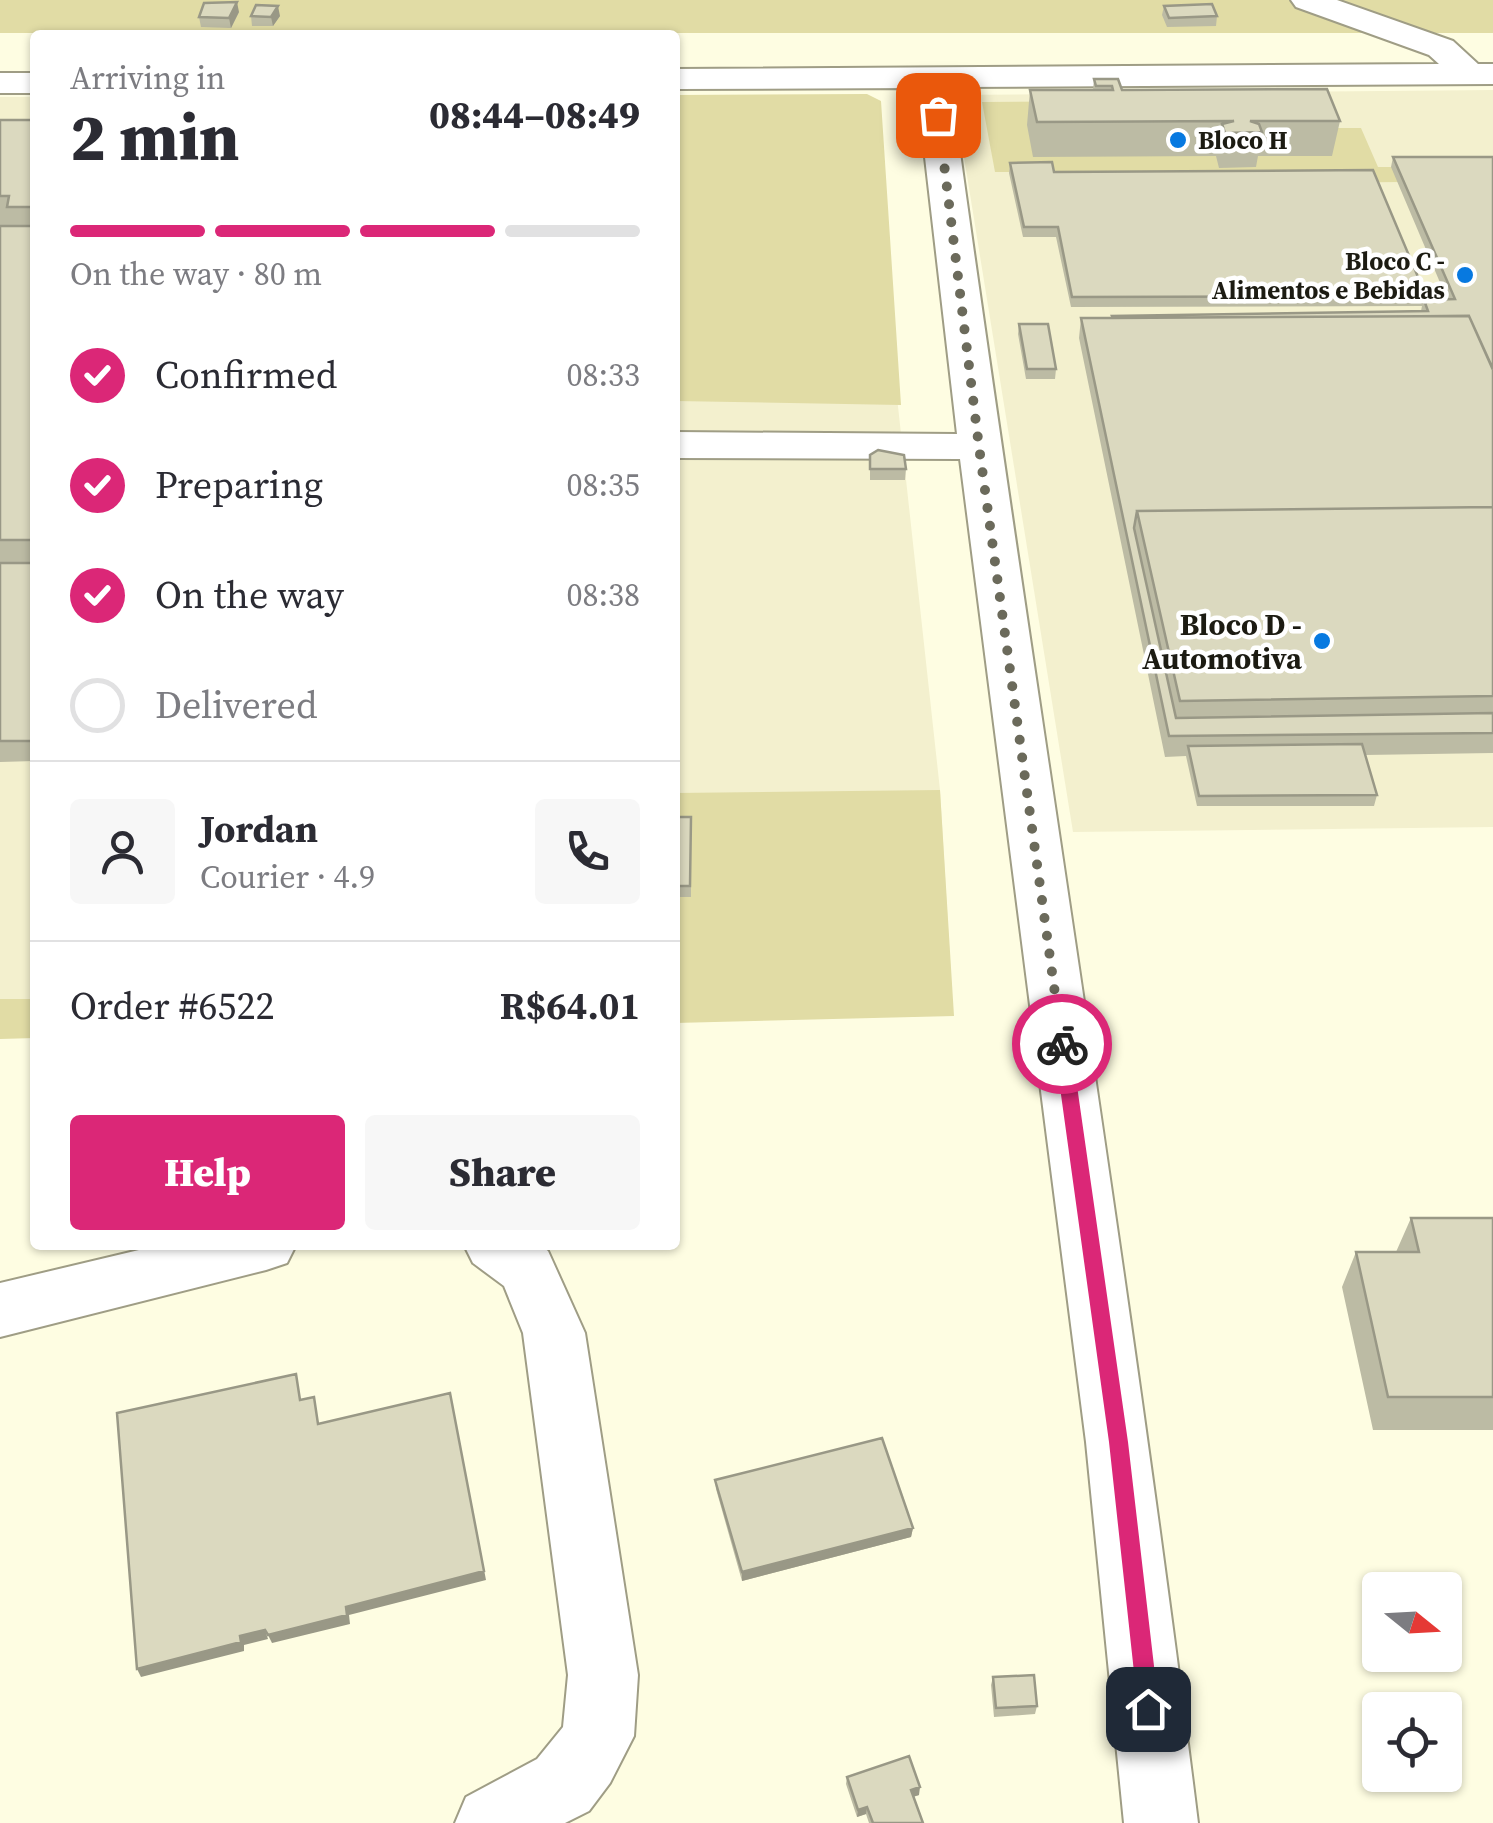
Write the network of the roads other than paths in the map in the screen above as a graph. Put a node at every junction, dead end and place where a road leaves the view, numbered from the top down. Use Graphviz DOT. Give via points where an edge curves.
graph roads {
  1 [pos="1307,0"];
  2 [pos="1481,74"];
  3 [pos="933,78"];
  4 [pos="680,80"];
  5 [pos="30,82"];
  6 [pos="0,83"];
  7 [pos="680,445"];
  8 [pos="979,447"];
  9 [pos="246,1250"];
  10 [pos="501,1250"];
  11 [pos="0,1310"];
  12 [pos="492,1823"];
  13 [pos="1161,1823"];
  1 -- 2 [label="street" via="1441,48"];
  2 -- 3 [label="street"];
  3 -- 4 [label="street"];
  3 -- 8 [label="street"];
  5 -- 6 [label="street"];
  7 -- 8 [label="street"];
  8 -- 13 [label="street" via="1118,1442"];
  9 -- 11 [label="street"];
  10 -- 12 [label="street" via="527,1269 554,1332 603,1675 598,1736 585,1758 563,1785"];
}
